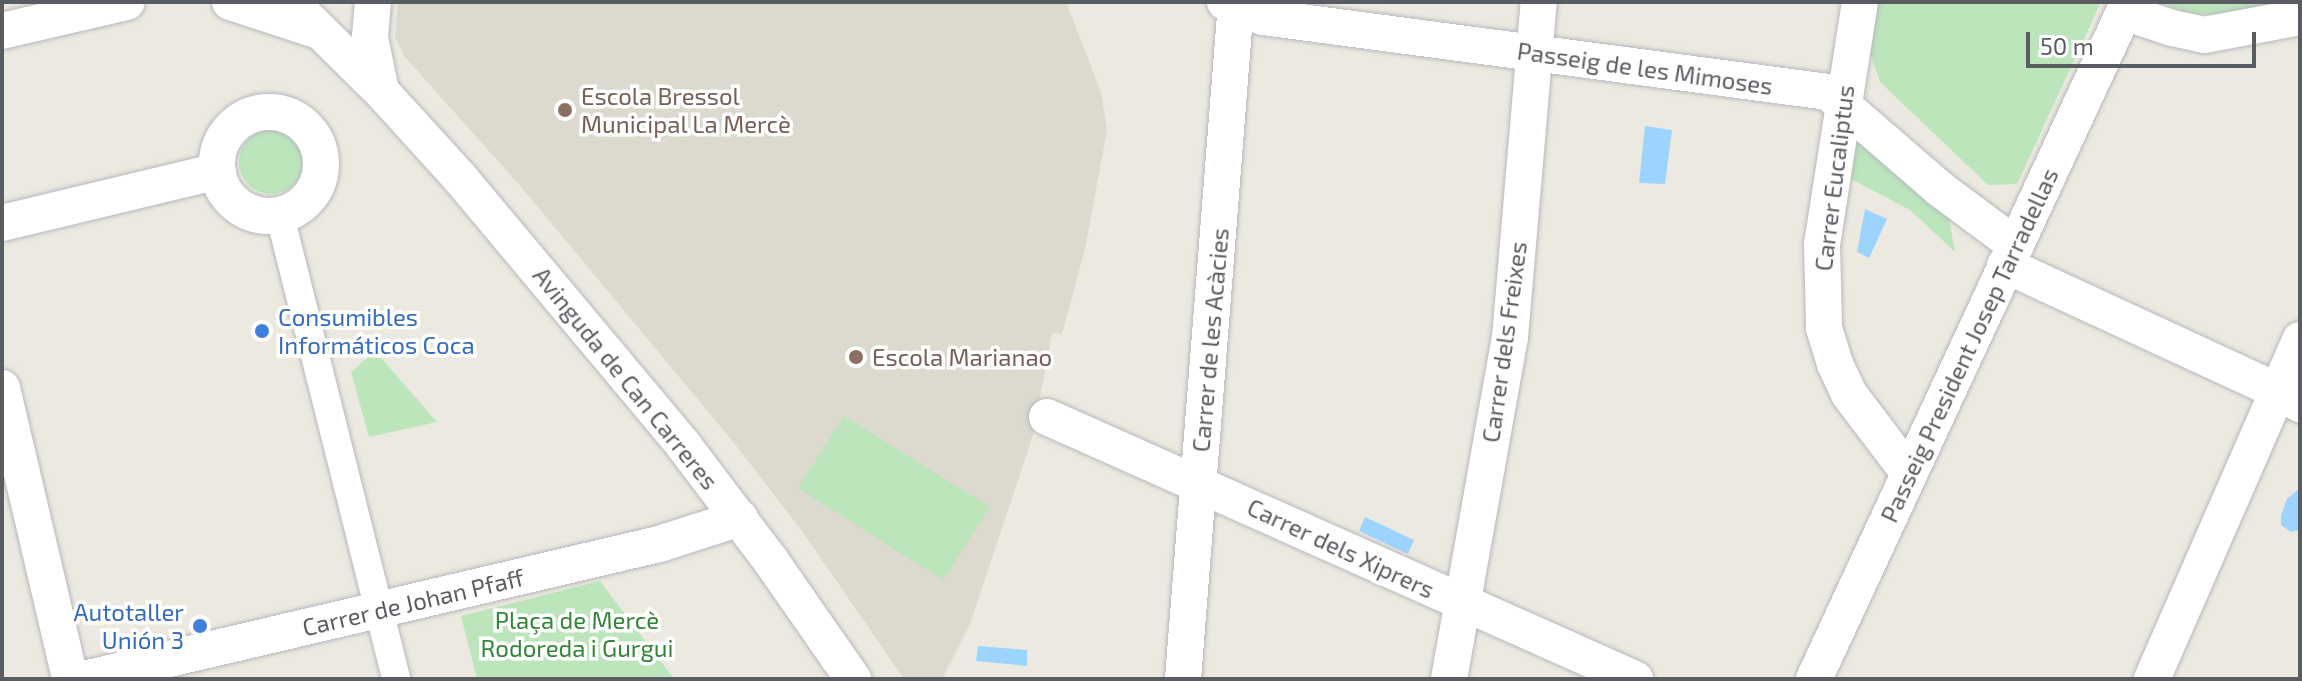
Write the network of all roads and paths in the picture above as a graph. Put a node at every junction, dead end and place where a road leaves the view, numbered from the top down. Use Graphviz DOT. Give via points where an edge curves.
graph roads {
  1 [pos="127,2"];
  2 [pos="230,2"];
  3 [pos="291,2"];
  4 [pos="373,2"];
  5 [pos="1539,2"];
  6 [pos="1860,2"];
  7 [pos="1232,3"];
  8 [pos="2116,7"];
  9 [pos="2300,17"];
  10 [pos="2,31"];
  11 [pos="325,34"];
  12 [pos="1535,53"];
  13 [pos="381,91"];
  14 [pos="1841,104"];
  15 [pos="218,171"];
  16 [pos="280,216"];
  17 [pos="2,223"];
  18 [pos="2010,255"];
  19 [pos="2300,340"];
  20 [pos="2,388"];
  21 [pos="2289,397"];
  22 [pos="1047,417"];
  23 [pos="1909,473"];
  24 [pos="1198,482"];
  25 [pos="740,518"];
  26 [pos="1464,604"];
  27 [pos="379,610"];
  28 [pos="70,679"];
  29 [pos="84,679"];
  30 [pos="396,679"];
  31 [pos="853,679"];
  32 [pos="1183,679"];
  33 [pos="1449,679"];
  34 [pos="1635,679"];
  35 [pos="1814,679"];
  36 [pos="2152,679"];
  1 -- 10 [label="street"];
  2 -- 11 [label="street, Avinguda de Can Carreres"];
  3 -- 11 [label="street, Avinguda de Can Carreres"];
  4 -- 13 [label="street" via="370,38"];
  5 -- 12 [label="street, Carrer dels Freixes"];
  6 -- 14 [label="street, Carrer Eucaliptus"];
  7 -- 12 [label="street, Passeig de les Mimoses" via="1263,17"];
  7 -- 24 [label="street, Carrer de les Acàcies"];
  8 -- 9 [label="street" via="2204,35"];
  8 -- 18 [label="street, Passeig President Josep Tarradellas"];
  11 -- 13 [label="street, Avinguda de Can Carreres"];
  12 -- 14 [label="street, Passeig de les Mimoses" via="1828,92"];
  12 -- 26 [label="street, Carrer dels Freixes" via="1510,337"];
  13 -- 25 [label="street, Avinguda de Can Carreres" via="461,179"];
  14 -- 18 [label="street, Passeig de les Mimoses"];
  14 -- 23 [label="street, Carrer Eucaliptus" via="1822,244 1824,328 1849,394"];
  15 -- 16 [label="street" via="229,198 241,208"];
  15 -- 16 [label="street" via="225,135 239,121 276,111 294,117 317,141 321,173 304,203"];
  15 -- 17 [label="street"];
  16 -- 27 [label="street"];
  18 -- 21 [label="street, Passeig de les Mimoses"];
  18 -- 23 [label="street, Passeig President Josep Tarradellas"];
  19 -- 21 [label="street"];
  20 -- 28 [label="street"];
  21 -- 36 [label="street"];
  22 -- 24 [label="street, Carrer dels Xiprers"];
  23 -- 35 [label="street, Passeig President Josep Tarradellas"];
  24 -- 26 [label="street, Carrer dels Xiprers"];
  24 -- 32 [label="street, Carrer de les Acàcies"];
  25 -- 27 [label="street, Carrer de Johan Pfaff" via="659,544"];
  25 -- 31 [label="street, Avinguda de Can Carreres"];
  26 -- 33 [label="street, Carrer dels Freixes"];
  26 -- 34 [label="street, Carrer dels Xiprers"];
  27 -- 29 [label="street, Carrer de Johan Pfaff"];
  27 -- 30 [label="street"];
}
